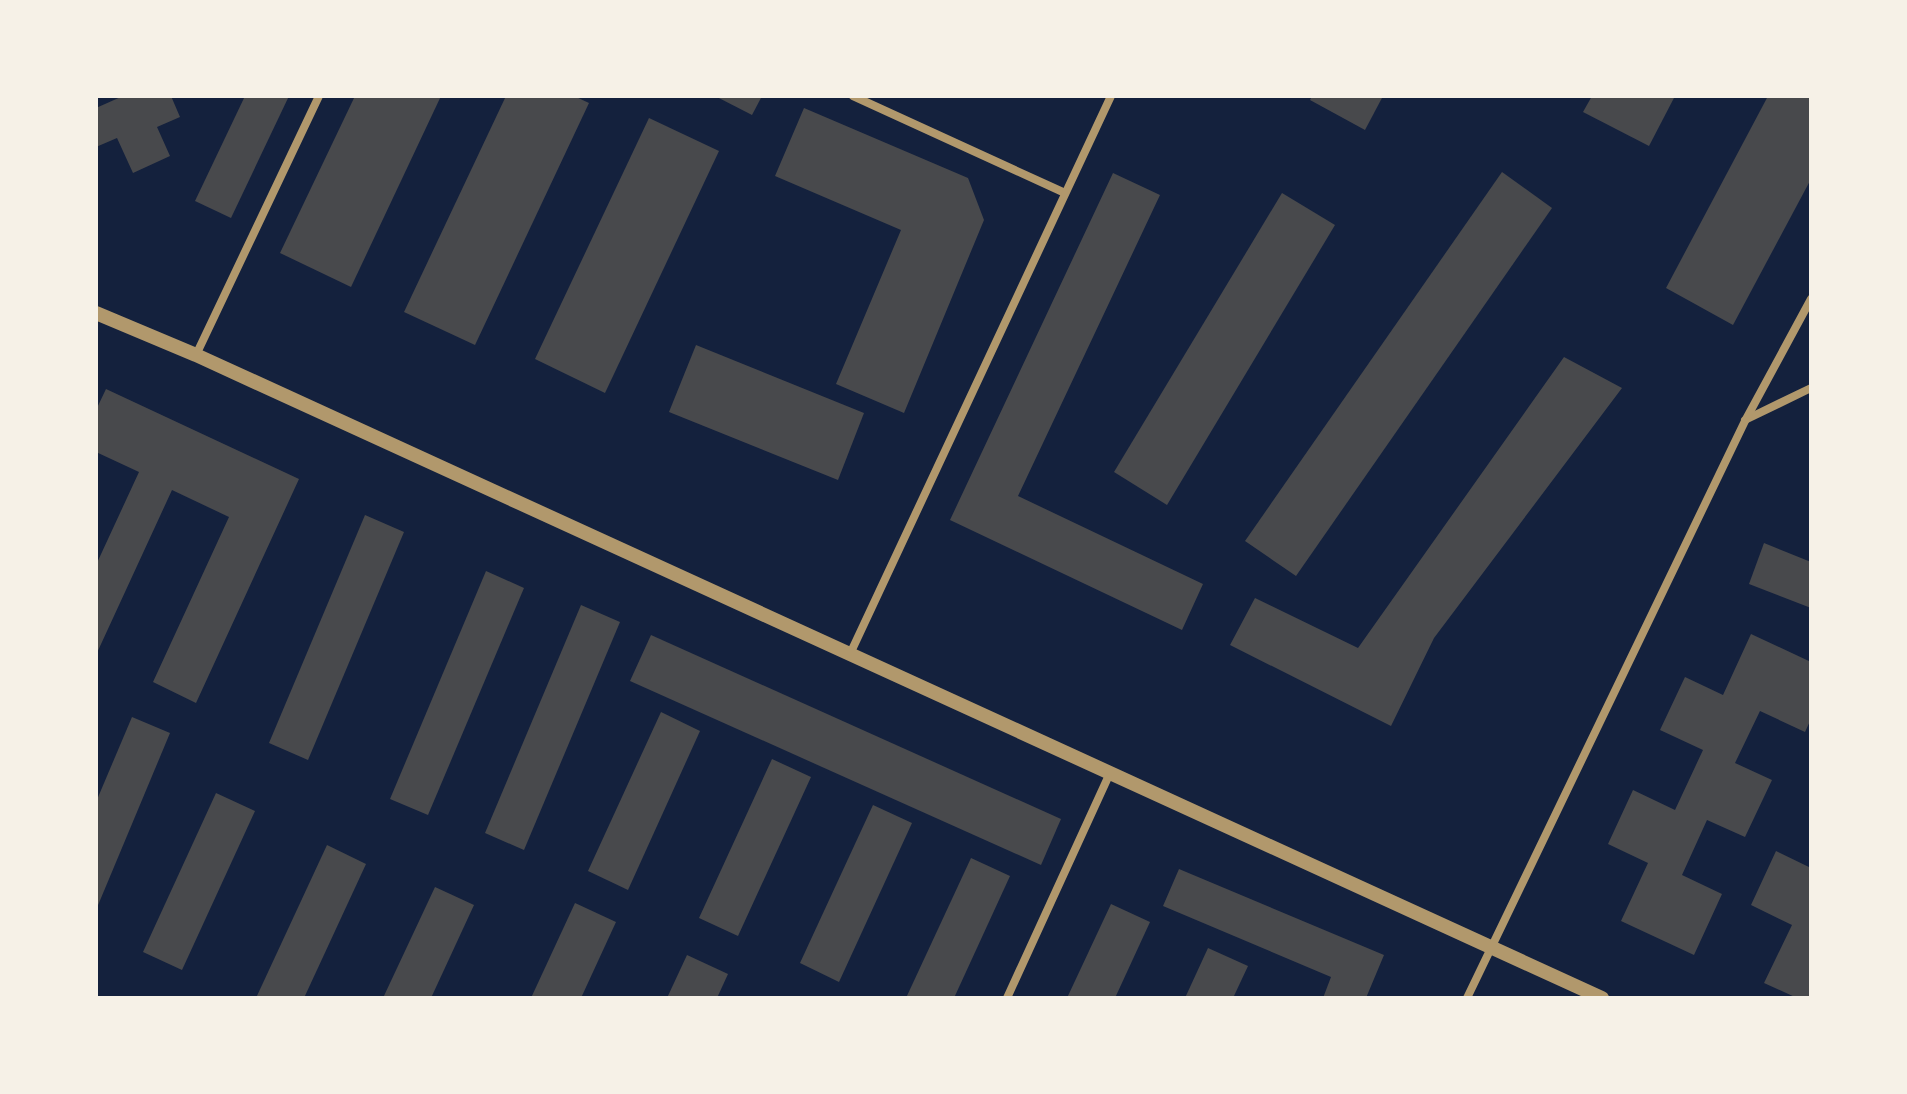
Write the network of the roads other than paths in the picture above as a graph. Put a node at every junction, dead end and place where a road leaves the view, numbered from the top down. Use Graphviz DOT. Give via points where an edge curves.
graph roads {
  1 [pos="319,96"];
  2 [pos="853,96"];
  3 [pos="1111,96"];
  4 [pos="1065,193"];
  5 [pos="1811,299"];
  6 [pos="96,313"];
  7 [pos="196,355"];
  8 [pos="1811,388"];
  9 [pos="1745,421"];
  10 [pos="850,654"];
  11 [pos="1110,773"];
  12 [pos="1489,947"];
  13 [pos="1007,998"];
  14 [pos="1467,998"];
  15 [pos="1602,998"];
  1 -- 7 [label="street"];
  2 -- 4 [label="street"];
  3 -- 4 [label="street"];
  4 -- 10 [label="street"];
  5 -- 9 [label="street"];
  6 -- 7 [label="street"];
  7 -- 10 [label="street"];
  8 -- 9 [label="street"];
  9 -- 12 [label="street"];
  10 -- 11 [label="street"];
  11 -- 12 [label="street"];
  11 -- 13 [label="street"];
  12 -- 14 [label="street"];
  12 -- 15 [label="street"];
}
